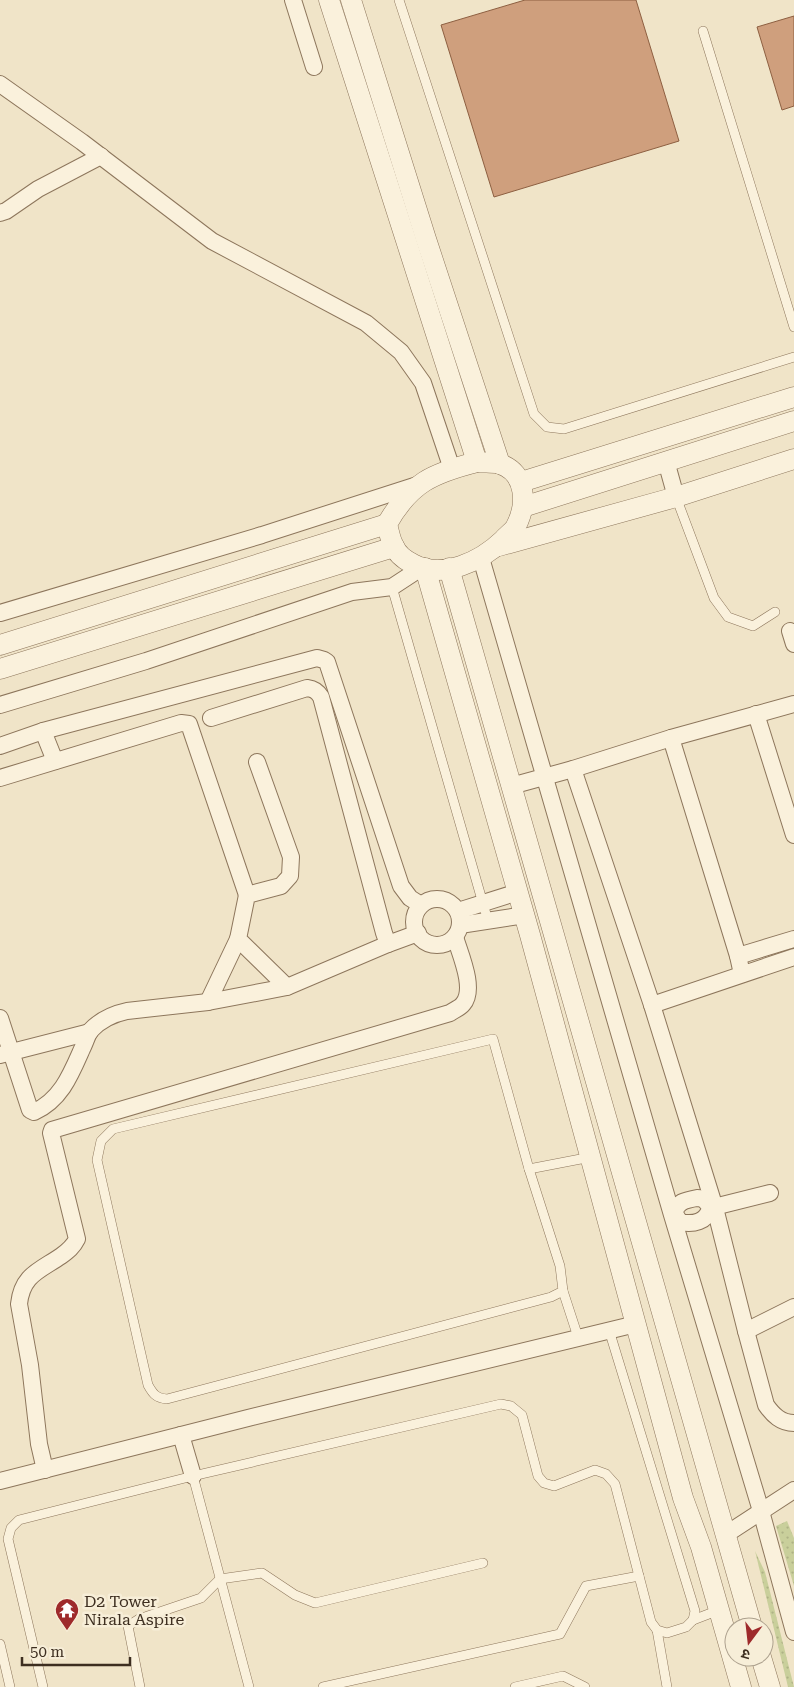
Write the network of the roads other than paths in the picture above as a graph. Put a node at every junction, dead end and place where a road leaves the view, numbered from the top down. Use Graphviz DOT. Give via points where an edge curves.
graph roads {
  1 [pos="293,0"];
  2 [pos="329,0"];
  3 [pos="351,0"];
  4 [pos="399,0"];
  5 [pos="703,31"];
  6 [pos="314,67"];
  7 [pos="0,84"];
  8 [pos="101,156"];
  9 [pos="0,213"];
  10 [pos="794,327"];
  11 [pos="794,357"];
  12 [pos="794,397"];
  13 [pos="794,421"];
  14 [pos="794,459"];
  15 [pos="666,461"];
  16 [pos="478,462"];
  17 [pos="500,464"];
  18 [pos="452,469"];
  19 [pos="521,482"];
  20 [pos="418,485"];
  21 [pos="676,496"];
  22 [pos="523,507"];
  23 [pos="387,524"];
  24 [pos="394,547"];
  25 [pos="488,552"];
  26 [pos="423,568"];
  27 [pos="449,568"];
  28 [pos="392,587"];
  29 [pos="775,612"];
  30 [pos="0,613"];
  31 [pos="0,645"];
  32 [pos="0,669"];
  33 [pos="794,704"];
  34 [pos="0,705"];
  35 [pos="756,714"];
  36 [pos="211,718"];
  37 [pos="43,731"];
  38 [pos="671,738"];
  39 [pos="0,746"];
  40 [pos="54,761"];
  41 [pos="257,762"];
  42 [pos="573,769"];
  43 [pos="544,777"];
  44 [pos="0,778"];
  45 [pos="512,786"];
  46 [pos="794,835"];
  47 [pos="518,892"];
  48 [pos="247,895"];
  49 [pos="483,903"];
  50 [pos="421,905"];
  51 [pos="524,915"];
  52 [pos="488,921"];
  53 [pos="457,924"];
  54 [pos="418,933"];
  55 [pos="238,939"];
  56 [pos="794,939"];
  57 [pos="388,944"];
  58 [pos="738,956"];
  59 [pos="794,957"];
  60 [pos="742,974"];
  61 [pos="287,987"];
  62 [pos="208,1002"];
  63 [pos="652,1005"];
  64 [pos="0,1018"];
  65 [pos="90,1032"];
  66 [pos="5,1054"];
  67 [pos="47,1105"];
  68 [pos="57,1127"];
  69 [pos="591,1157"];
  70 [pos="529,1169"];
  71 [pos="623,1176"];
  72 [pos="597,1180"];
  73 [pos="770,1193"];
  74 [pos="713,1208"];
  75 [pos="674,1214"];
  76 [pos="563,1291"];
  77 [pos="794,1308"];
  78 [pos="636,1324"];
  79 [pos="609,1330"];
  80 [pos="746,1331"];
  81 [pos="578,1337"];
  82 [pos="794,1423"];
  83 [pos="181,1435"];
  84 [pos="45,1470"];
  85 [pos="193,1476"];
  86 [pos="0,1481"];
  87 [pos="790,1499"];
  88 [pos="762,1511"];
  89 [pos="725,1535"];
  90 [pos="483,1563"];
  91 [pos="639,1576"];
  92 [pos="220,1579"];
  93 [pos="719,1610"];
  94 [pos="749,1617"];
  95 [pos="693,1620"];
  96 [pos="657,1630"];
  97 [pos="794,1632"];
  98 [pos="0,1644"];
  99 [pos="764,1667"];
  100 [pos="10,1687"];
  101 [pos="43,1687"];
  102 [pos="140,1687"];
  103 [pos="248,1687"];
  104 [pos="323,1687"];
  105 [pos="514,1687"];
  106 [pos="585,1687"];
  107 [pos="667,1687"];
  108 [pos="741,1687"];
  109 [pos="770,1687"];
  1 -- 6 [label="street"];
  2 -- 16 [label="street"];
  3 -- 17 [label="street"];
  4 -- 11 [label="lane" via="534,414 547,428 564,429"];
  5 -- 10 [label="lane"];
  7 -- 8 [label="street"];
  8 -- 9 [label="street"];
  8 -- 18 [label="street" via="212,241 366,323 401,352 423,383"];
  12 -- 19 [label="street"];
  13 -- 15 [label="street"];
  14 -- 21 [label="street"];
  15 -- 21 [label="street"];
  15 -- 22 [label="street"];
  16 -- 17 [label="street"];
  16 -- 18 [label="street"];
  17 -- 19 [label="street" via="511,470"];
  18 -- 20 [label="street"];
  19 -- 22 [label="street"];
  20 -- 23 [label="street" via="397,507"];
  20 -- 30 [label="street"];
  21 -- 25 [label="street"];
  21 -- 29 [label="lane" via="714,598 728,617 753,626"];
  22 -- 25 [label="street" via="516,527"];
  23 -- 24 [label="street"];
  23 -- 31 [label="street"];
  24 -- 26 [label="street" via="405,560"];
  24 -- 32 [label="street"];
  25 -- 27 [label="street" via="465,565"];
  25 -- 43 [label="street"];
  26 -- 27 [label="street"];
  26 -- 28 [label="street"];
  26 -- 47 [label="street"];
  27 -- 45 [label="street"];
  28 -- 34 [label="street" via="352,592 146,661"];
  28 -- 49 [label="lane"];
  33 -- 35 [label="street"];
  35 -- 38 [label="street"];
  35 -- 46 [label="street"];
  36 -- 57 [label="street" via="307,688 318,692"];
  37 -- 39 [label="street"];
  37 -- 40 [label="street"];
  37 -- 50 [label="street" via="317,658 324,660 401,886 410,898"];
  38 -- 42 [label="street"];
  38 -- 58 [label="street"];
  40 -- 44 [label="street"];
  40 -- 48 [label="street" via="181,723 189,724"];
  41 -- 48 [label="street" via="291,868 290,876 281,886"];
  42 -- 43 [label="street"];
  42 -- 63 [label="street"];
  43 -- 45 [label="street"];
  43 -- 75 [label="street"];
  45 -- 71 [label="street"];
  47 -- 49 [label="street"];
  47 -- 51 [label="street"];
  48 -- 55 [label="street"];
  49 -- 52 [label="lane"];
  49 -- 53 [label="street"];
  50 -- 53 [label="street" via="441,899 454,906"];
  50 -- 54 [label="street" via="414,919"];
  51 -- 52 [label="street"];
  51 -- 69 [label="street"];
  52 -- 53 [label="street"];
  53 -- 54 [label="street" via="442,944 422,939"];
  53 -- 68 [label="street" via="468,986 468,997 463,1006"];
  54 -- 57 [label="street"];
  55 -- 61 [label="street"];
  55 -- 62 [label="street"];
  56 -- 58 [label="street"];
  57 -- 61 [label="street"];
  58 -- 60 [label="street"];
  59 -- 60 [label="street"];
  60 -- 63 [label="street"];
  61 -- 62 [label="street"];
  62 -- 65 [label="street" via="116,1013"];
  63 -- 74 [label="street"];
  64 -- 66 [label="street"];
  65 -- 66 [label="street"];
  65 -- 67 [label="street" via="69,1078"];
  66 -- 67 [label="street" via="30,1110 34,1112"];
  67 -- 68 [label="street"];
  68 -- 84 [label="street" via="50,1133 77,1239 71,1248 25,1282 19,1304"];
  69 -- 70 [label="lane"];
  69 -- 72 [label="street"];
  70 -- 76 [label="lane" via="560,1266"];
  70 -- 76 [label="lane" via="493,1039 113,1129 100,1141 97,1160 148,1385 158,1398 177,1397 541,1300"];
  71 -- 72 [label="street"];
  71 -- 89 [label="street"];
  72 -- 78 [label="street"];
  73 -- 74 [label="street"];
  74 -- 75 [label="street" via="706,1219 686,1223 680,1222"];
  74 -- 80 [label="street"];
  75 -- 88 [label="street"];
  76 -- 81 [label="lane"];
  77 -- 80 [label="street"];
  78 -- 79 [label="street"];
  78 -- 93 [label="street" via="683,1498"];
  79 -- 81 [label="street"];
  79 -- 95 [label="lane" via="695,1611"];
  80 -- 82 [label="street" via="766,1405 773,1415"];
  81 -- 83 [label="street"];
  83 -- 84 [label="street"];
  83 -- 85 [label="street"];
  84 -- 86 [label="street"];
  85 -- 91 [label="lane" via="501,1404 511,1406 522,1415 538,1476 544,1483 554,1486 596,1470 606,1474 615,1484"];
  85 -- 92 [label="lane"];
  85 -- 101 [label="lane" via="19,1520 12,1525 8,1539"];
  87 -- 88 [label="street"];
  88 -- 89 [label="street"];
  88 -- 97 [label="street"];
  89 -- 94 [label="street"];
  90 -- 92 [label="lane" via="315,1602 295,1595 262,1573"];
  91 -- 96 [label="lane" via="651,1622"];
  91 -- 104 [label="lane" via="586,1586 560,1634"];
  92 -- 102 [label="lane" via="201,1598 139,1619 128,1626"];
  92 -- 103 [label="lane"];
  93 -- 95 [label="lane"];
  93 -- 108 [label="street"];
  95 -- 96 [label="lane" via="686,1627 667,1633"];
  96 -- 107 [label="lane"];
  98 -- 100 [label="lane"];
  99 -- 109 [label="street"];
  105 -- 106 [label="lane" via="563,1676"];
}
